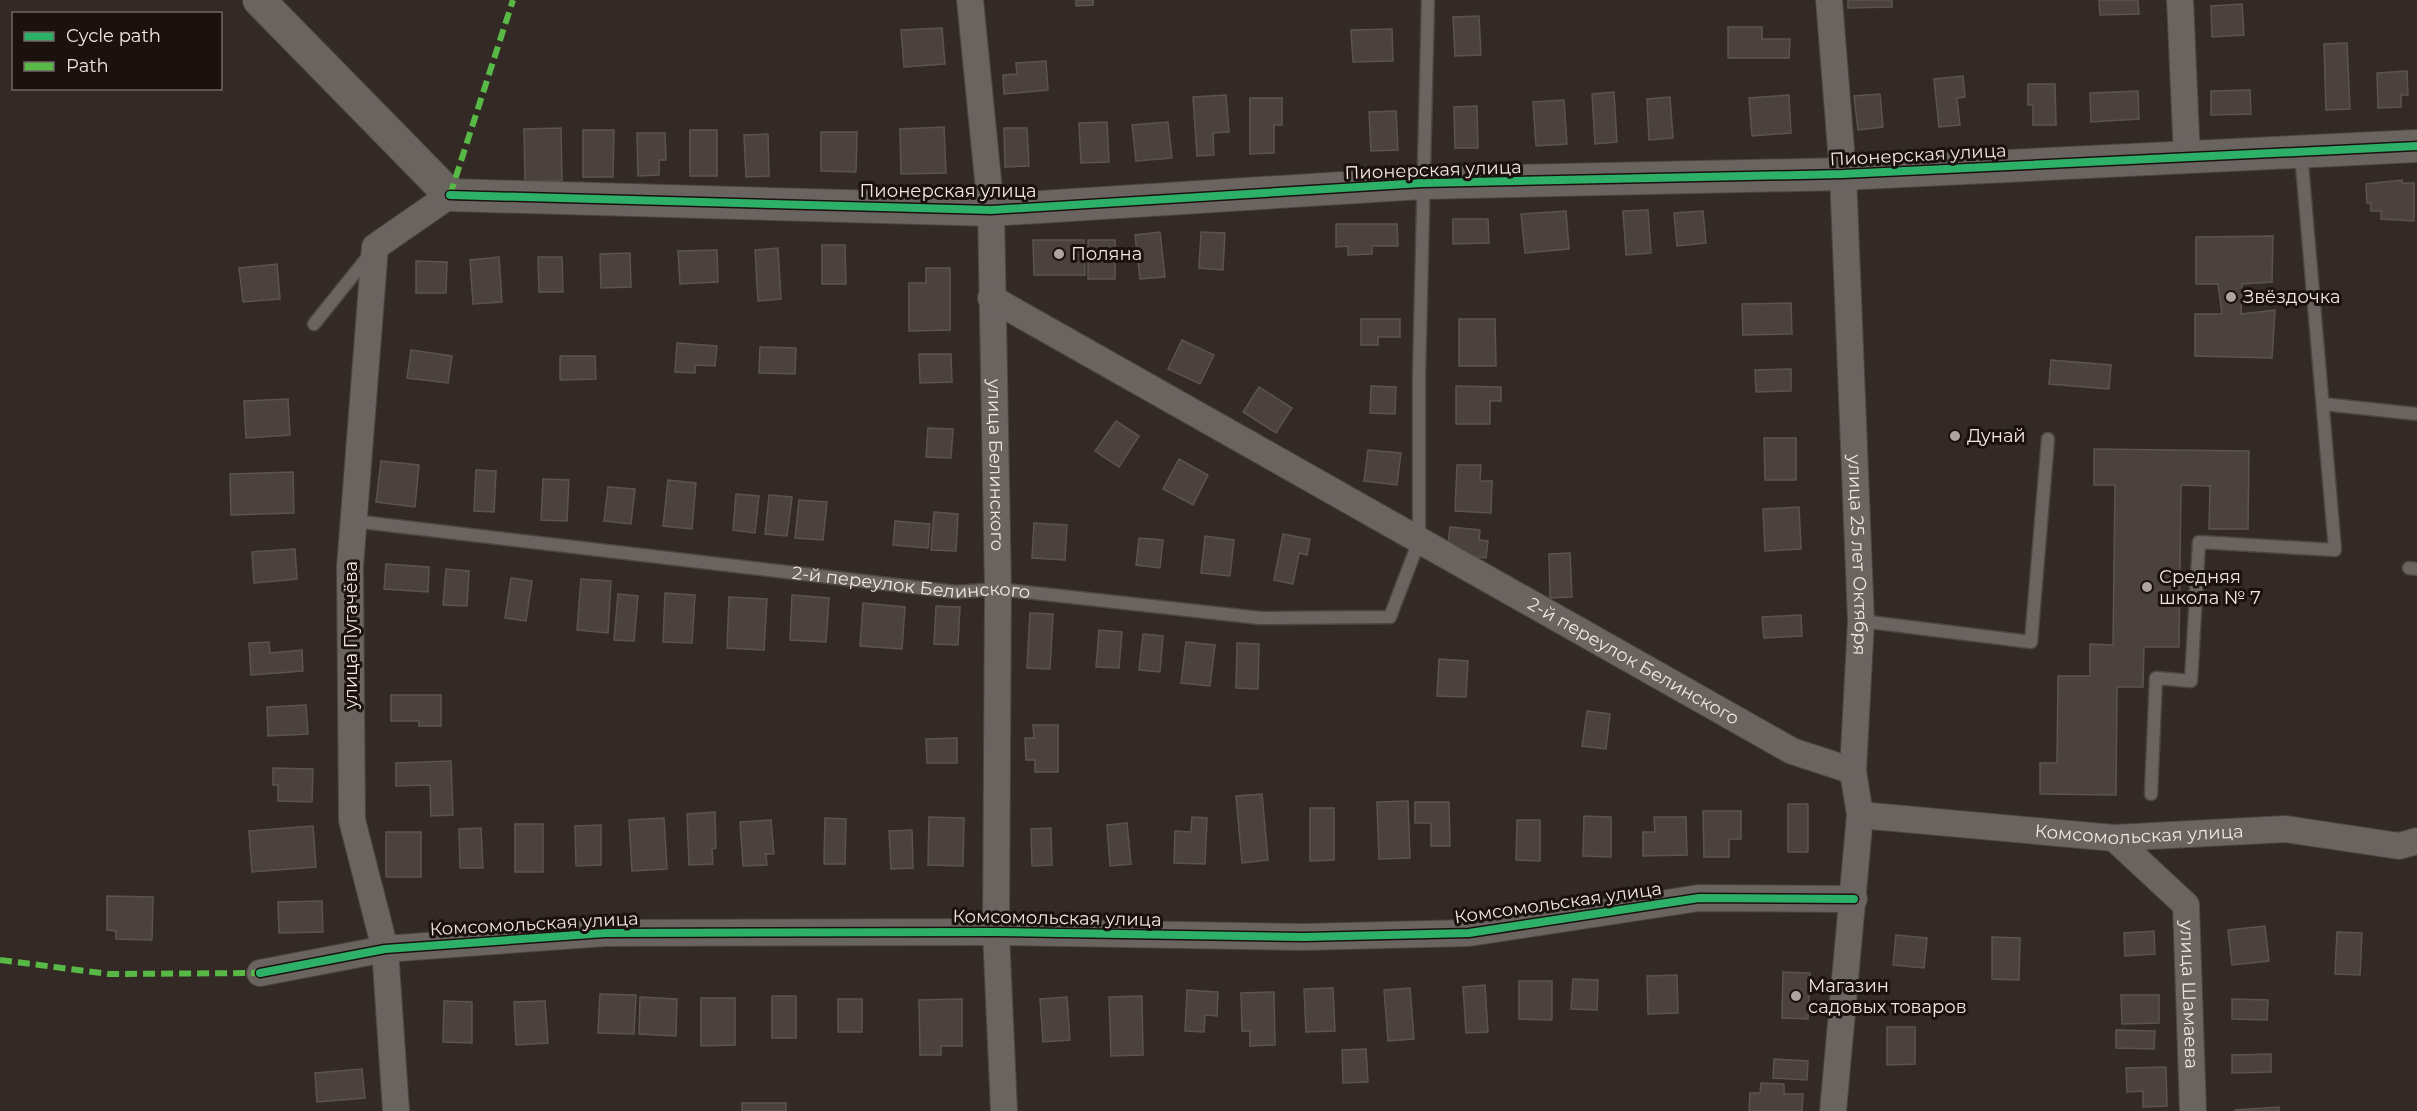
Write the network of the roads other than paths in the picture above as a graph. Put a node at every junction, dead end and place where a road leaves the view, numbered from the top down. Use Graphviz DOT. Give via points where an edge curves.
graph roads {
  1 [pos="259,0"];
  2 [pos="970,0"];
  3 [pos="1428,0"];
  4 [pos="1829,0"];
  5 [pos="2180,0"];
  6 [pos="2417,146"];
  7 [pos="2301,152"];
  8 [pos="2187,158"];
  9 [pos="1844,174"];
  10 [pos="1422,183"];
  11 [pos="450,195"];
  12 [pos="991,210"];
  13 [pos="375,247"];
  14 [pos="991,298"];
  15 [pos="314,324"];
  16 [pos="2323,404"];
  17 [pos="2417,414"];
  18 [pos="2048,439"];
  19 [pos="352,521"];
  20 [pos="1419,541"];
  21 [pos="998,589"];
  22 [pos="1861,621"];
  23 [pos="1853,771"];
  24 [pos="2151,794"];
  25 [pos="1860,815"];
  26 [pos="2114,838"];
  27 [pos="2417,841"];
  28 [pos="1854,899"];
  29 [pos="996,932"];
  30 [pos="385,948"];
  31 [pos="260,973"];
  32 [pos="396,1111"];
  33 [pos="1004,1111"];
  34 [pos="1833,1111"];
  35 [pos="2193,1111"];
  1 -- 11 [label="street"];
  2 -- 12 [label="street, улица Белинского"];
  3 -- 10 [label="lane, 2-й переулок Белинского"];
  4 -- 9 [label="street, улица 25 лет Октября"];
  5 -- 8 [label="street"];
  6 -- 7 [label="street, Пионерская улица"];
  7 -- 8 [label="street, Пионерская улица"];
  7 -- 16 [label="lane"];
  8 -- 9 [label="street, Пионерская улица"];
  9 -- 10 [label="street, Пионерская улица"];
  9 -- 22 [label="street, улица 25 лет Октября"];
  10 -- 12 [label="street, Пионерская улица"];
  10 -- 20 [label="lane, 2-й переулок Белинского"];
  11 -- 12 [label="street, Пионерская улица"];
  11 -- 13 [label="street"];
  12 -- 14 [label="street, улица Белинского"];
  13 -- 15 [label="lane"];
  13 -- 19 [label="street, улица Пугачёва"];
  14 -- 20 [label="street, 2-й переулок Белинского"];
  14 -- 21 [label="street, улица Белинского"];
  16 -- 17 [label="lane"];
  16 -- 24 [label="lane" via="2335,550 2199,542 2191,681 2156,678"];
  18 -- 22 [label="lane" via="2031,642"];
  19 -- 21 [label="lane, 2-й переулок Белинского" via="956,592"];
  19 -- 30 [label="street, улица Пугачёва" via="352,820"];
  20 -- 21 [label="lane, 2-й переулок Белинского" via="1390,617 1260,618"];
  20 -- 23 [label="street, 2-й переулок Белинского" via="1792,751"];
  21 -- 29 [label="street, улица Белинского"];
  22 -- 23 [label="street, улица 25 лет Октября"];
  23 -- 25 [label="street, улица 25 лет Октября"];
  25 -- 26 [label="street, Комсомольская улица"];
  25 -- 28 [label="street, улица 25 лет Октября"];
  26 -- 27 [label="street, Комсомольская улица" via="2286,830 2399,846"];
  26 -- 35 [label="street, улица Шамаева" via="2186,904"];
  28 -- 29 [label="street, Комсомольская улица" via="1699,898 1469,933 1304,937"];
  28 -- 34 [label="street, улица 25 лет Октября"];
  29 -- 30 [label="street, Комсомольская улица" via="605,933"];
  29 -- 33 [label="street, улица Белинского"];
  30 -- 31 [label="street, Комсомольская улица"];
  30 -- 32 [label="street, улица Пугачёва"];
}
